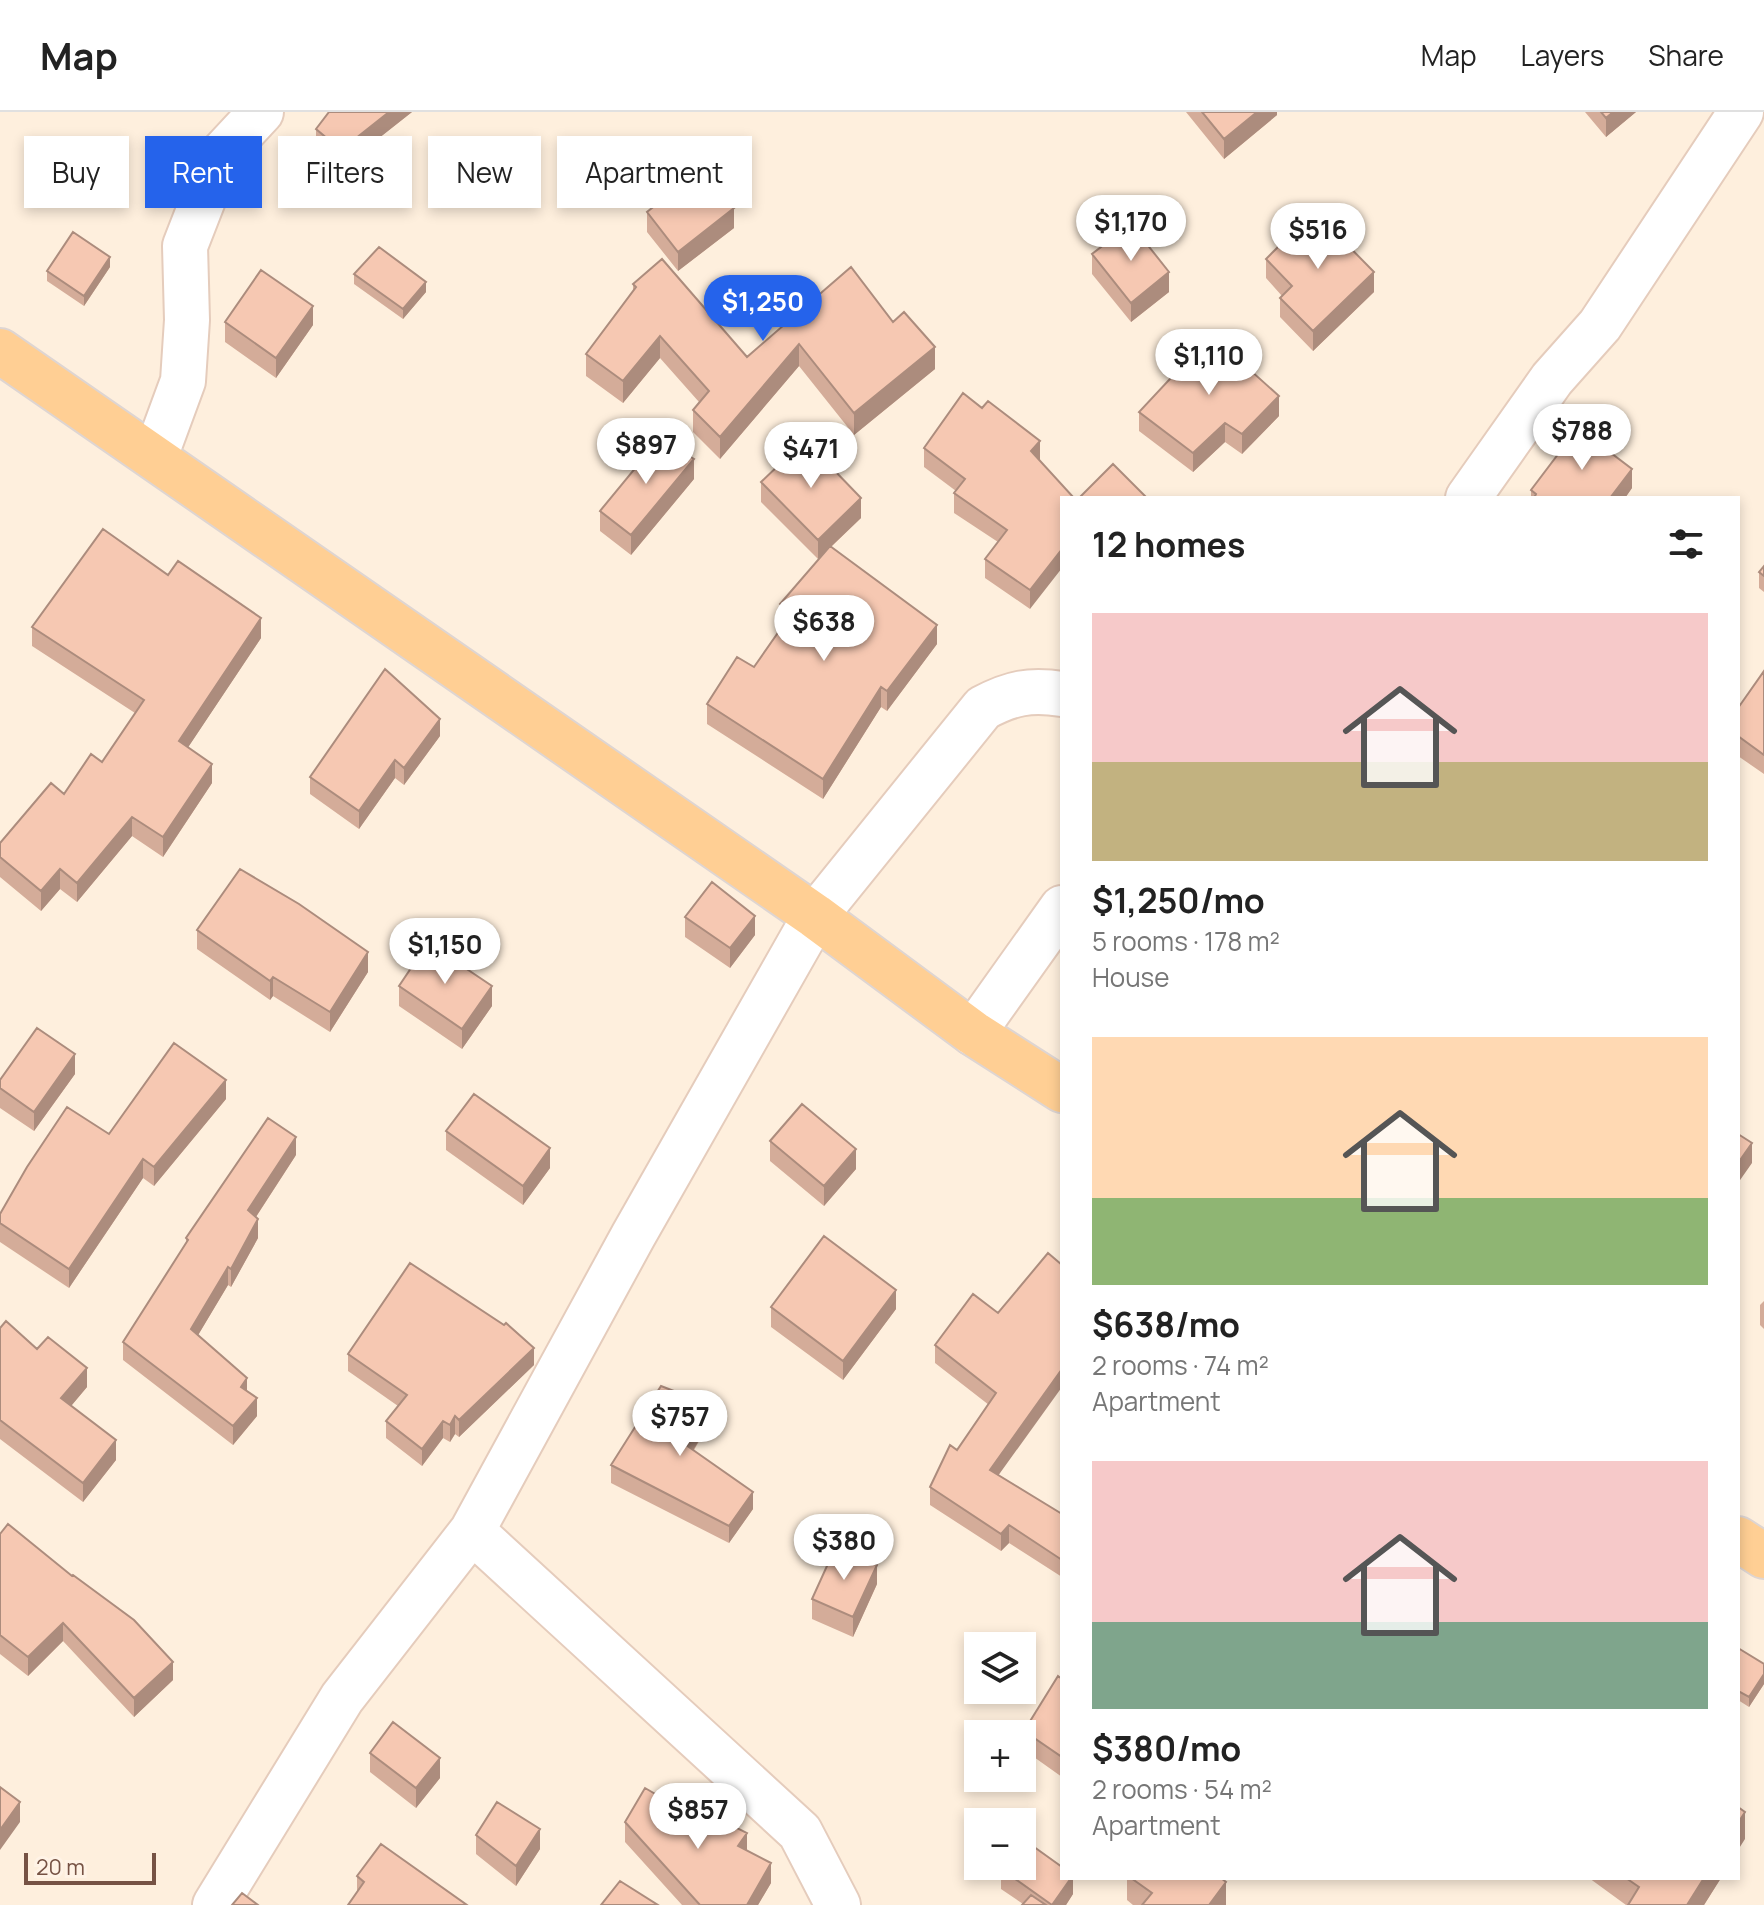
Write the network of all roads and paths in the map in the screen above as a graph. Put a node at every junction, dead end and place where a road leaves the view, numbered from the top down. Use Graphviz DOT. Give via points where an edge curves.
graph roads {
  1 [pos="261,112"];
  2 [pos="1741,112"];
  3 [pos="0,351"];
  4 [pos="155,457"];
  5 [pos="1469,496"];
  6 [pos="1060,694"];
  7 [pos="1060,911"];
  8 [pos="815,916"];
  9 [pos="973,1033"];
  10 [pos="1060,1089"];
  11 [pos="472,1531"];
  12 [pos="1740,1540"];
  13 [pos="1764,1556"];
  14 [pos="215,1905"];
  15 [pos="838,1905"];
  1 -- 4 [label="street" via="220,156 185,246 183,381"];
  2 -- 5 [label="street" via="1600,325 1552,379"];
  3 -- 4 [label="main road"];
  4 -- 8 [label="main road"];
  6 -- 8 [label="street" via="1009,694 983,708"];
  7 -- 9 [label="street"];
  8 -- 9 [label="main road"];
  8 -- 11 [label="street"];
  9 -- 10 [label="main road"];
  11 -- 14 [label="street" via="342,1698"];
  11 -- 15 [label="street" via="800,1832"];
  12 -- 13 [label="main road"];
}
